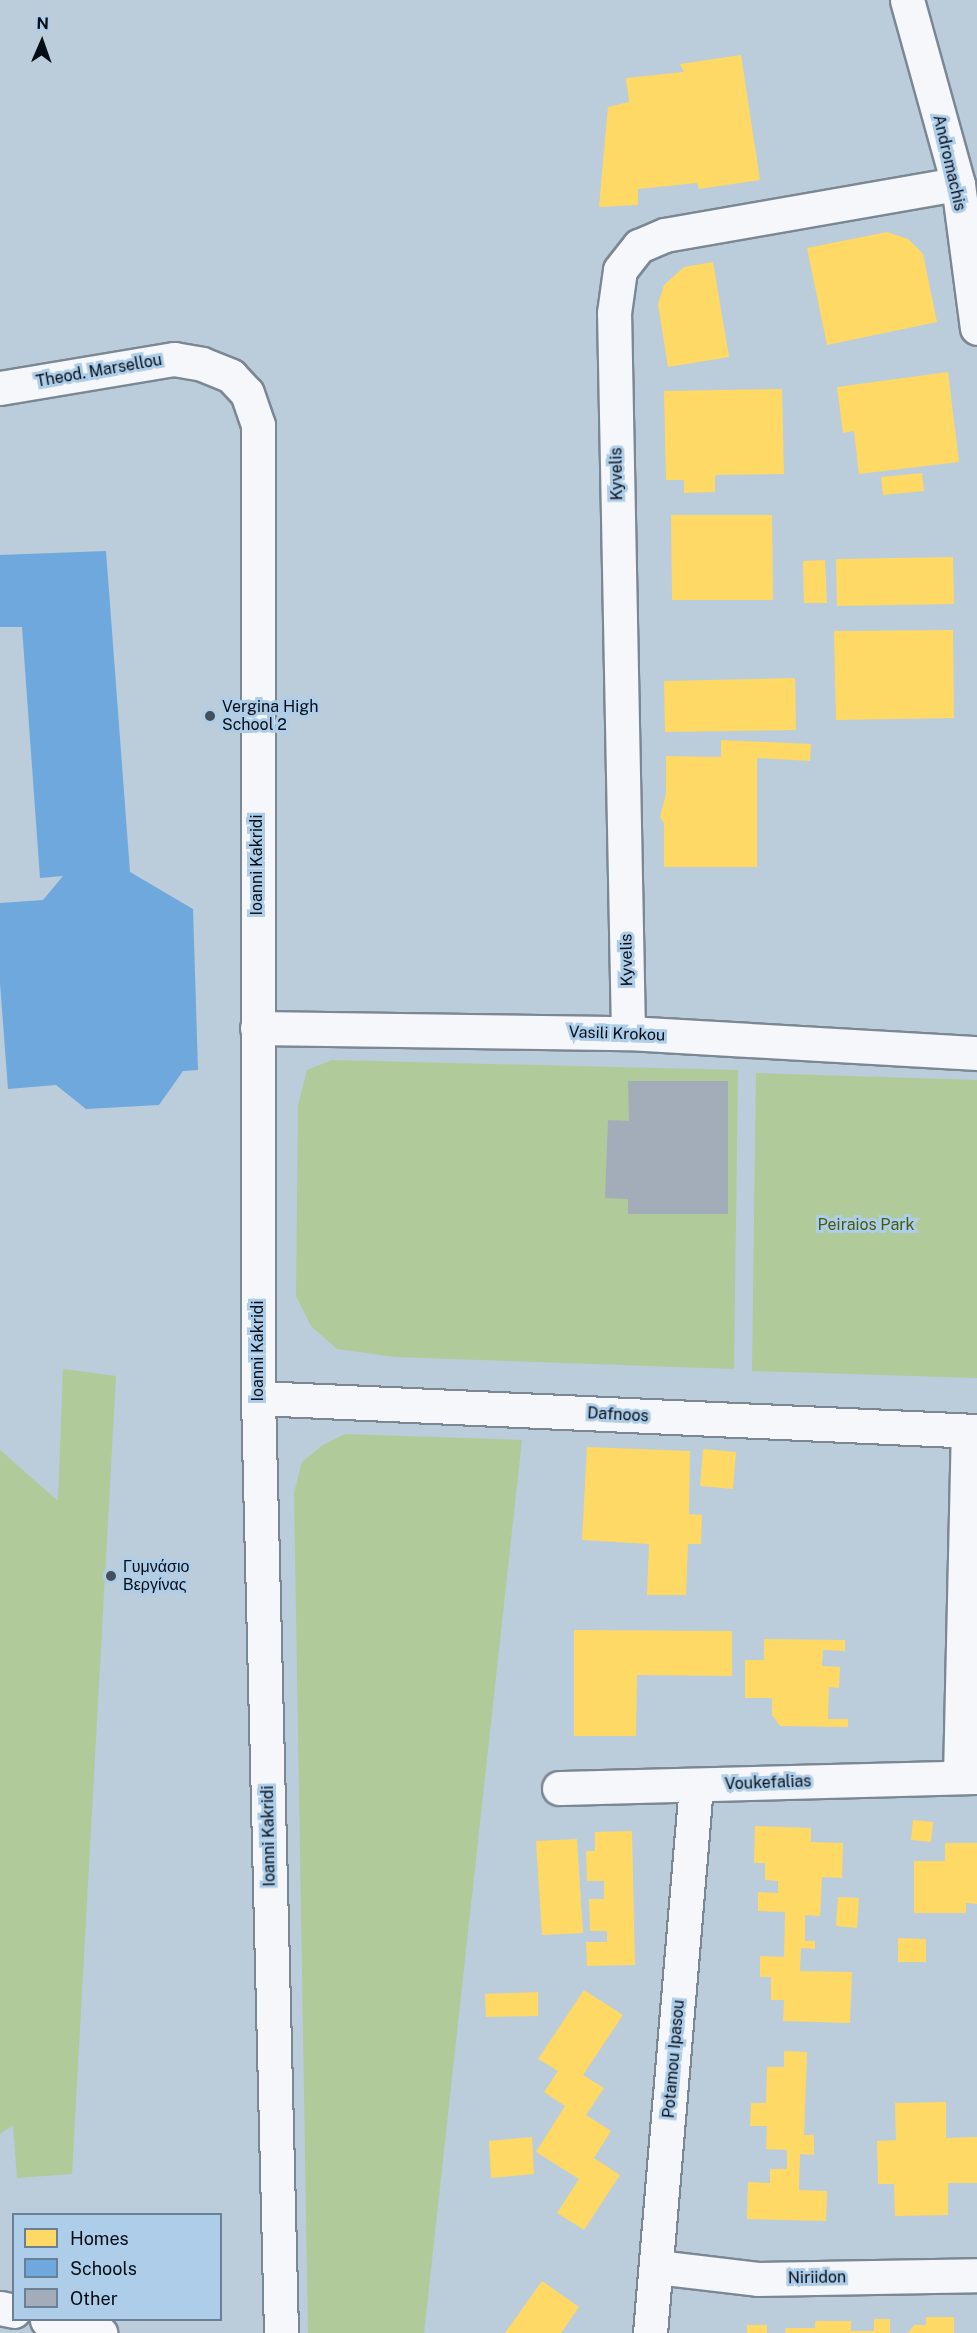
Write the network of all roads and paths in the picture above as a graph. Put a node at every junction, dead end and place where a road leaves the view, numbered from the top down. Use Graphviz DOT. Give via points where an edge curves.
graph roads {
  1 [pos="907,0"];
  2 [pos="958,184"];
  3 [pos="977,328"];
  4 [pos="231,376"];
  5 [pos="0,388"];
  6 [pos="257,1028"];
  7 [pos="628,1033"];
  8 [pos="977,1053"];
  9 [pos="258,1398"];
  10 [pos="973,1431"];
  11 [pos="968,1777"];
  12 [pos="696,1785"];
  13 [pos="559,1788"];
  14 [pos="657,2267"];
  15 [pos="977,2275"];
  16 [pos="55,2321"];
  17 [pos="100,2333"];
  18 [pos="281,2333"];
  19 [pos="650,2333"];
  1 -- 2 [label="street, Andromachis"];
  2 -- 3 [label="street, Andromachis"];
  2 -- 7 [label="street, Kyvelis" via="665,235 639,246 620,270 614,313"];
  4 -- 5 [label="street, Theod. Marsellou" via="202,364 174,359"];
  4 -- 6 [label="street, Ioanni Kakridi" via="247,393 258,425"];
  6 -- 7 [label="street, Vasili Krokou"];
  6 -- 9 [label="street, Ioanni Kakridi"];
  7 -- 8 [label="street, Vasili Krokou"];
  9 -- 10 [label="street, Dafnoos"];
  9 -- 18 [label="street, Ioanni Kakridi"];
  10 -- 11 [label="street"];
  11 -- 12 [label="street, Voukefalias"];
  12 -- 13 [label="street, Voukefalias"];
  12 -- 14 [label="street, Potamou Ipasou"];
  14 -- 15 [label="street, Niriidon" via="757,2279"];
  14 -- 19 [label="street, Potamou Ipasou"];
  16 -- 17 [label="street"];
}
